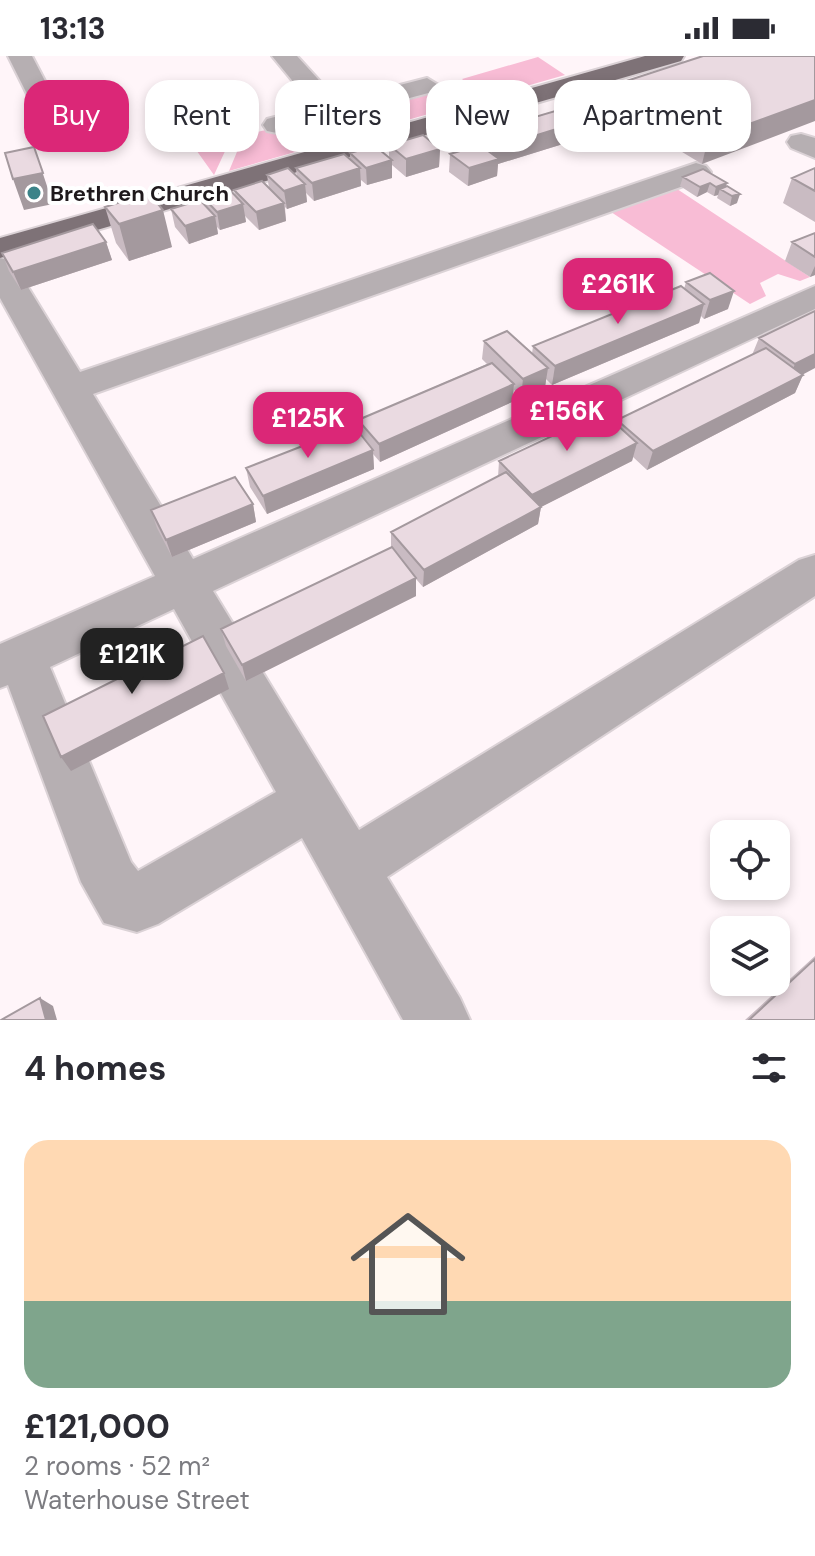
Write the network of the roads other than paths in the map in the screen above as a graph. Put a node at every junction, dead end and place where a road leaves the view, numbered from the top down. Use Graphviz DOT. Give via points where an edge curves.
graph roads {
  1 [pos="20,56"];
  2 [pos="284,56"];
  3 [pos="672,56"];
  4 [pos="32,80"];
  5 [pos="305,80"];
  6 [pos="696,172"];
  7 [pos="0,248"];
  8 [pos="0,268"];
  9 [pos="815,296"];
  10 [pos="73,388"];
  11 [pos="815,573"];
  12 [pos="183,582"];
  13 [pos="11,662"];
  14 [pos="311,802"];
  15 [pos="352,867"];
  16 [pos="438,1020"];
  1 -- 4 [label="street"];
  2 -- 5 [label="street"];
  3 -- 7 [label="main road"];
  6 -- 10 [label="street"];
  8 -- 10 [label="street"];
  9 -- 12 [label="street"];
  10 -- 12 [label="street"];
  11 -- 15 [label="street"];
  12 -- 13 [label="street"];
  12 -- 14 [label="street"];
  13 -- 14 [label="street" via="110,882 125,902 137,903 154,894"];
  14 -- 15 [label="street"];
  15 -- 16 [label="street"];
}
